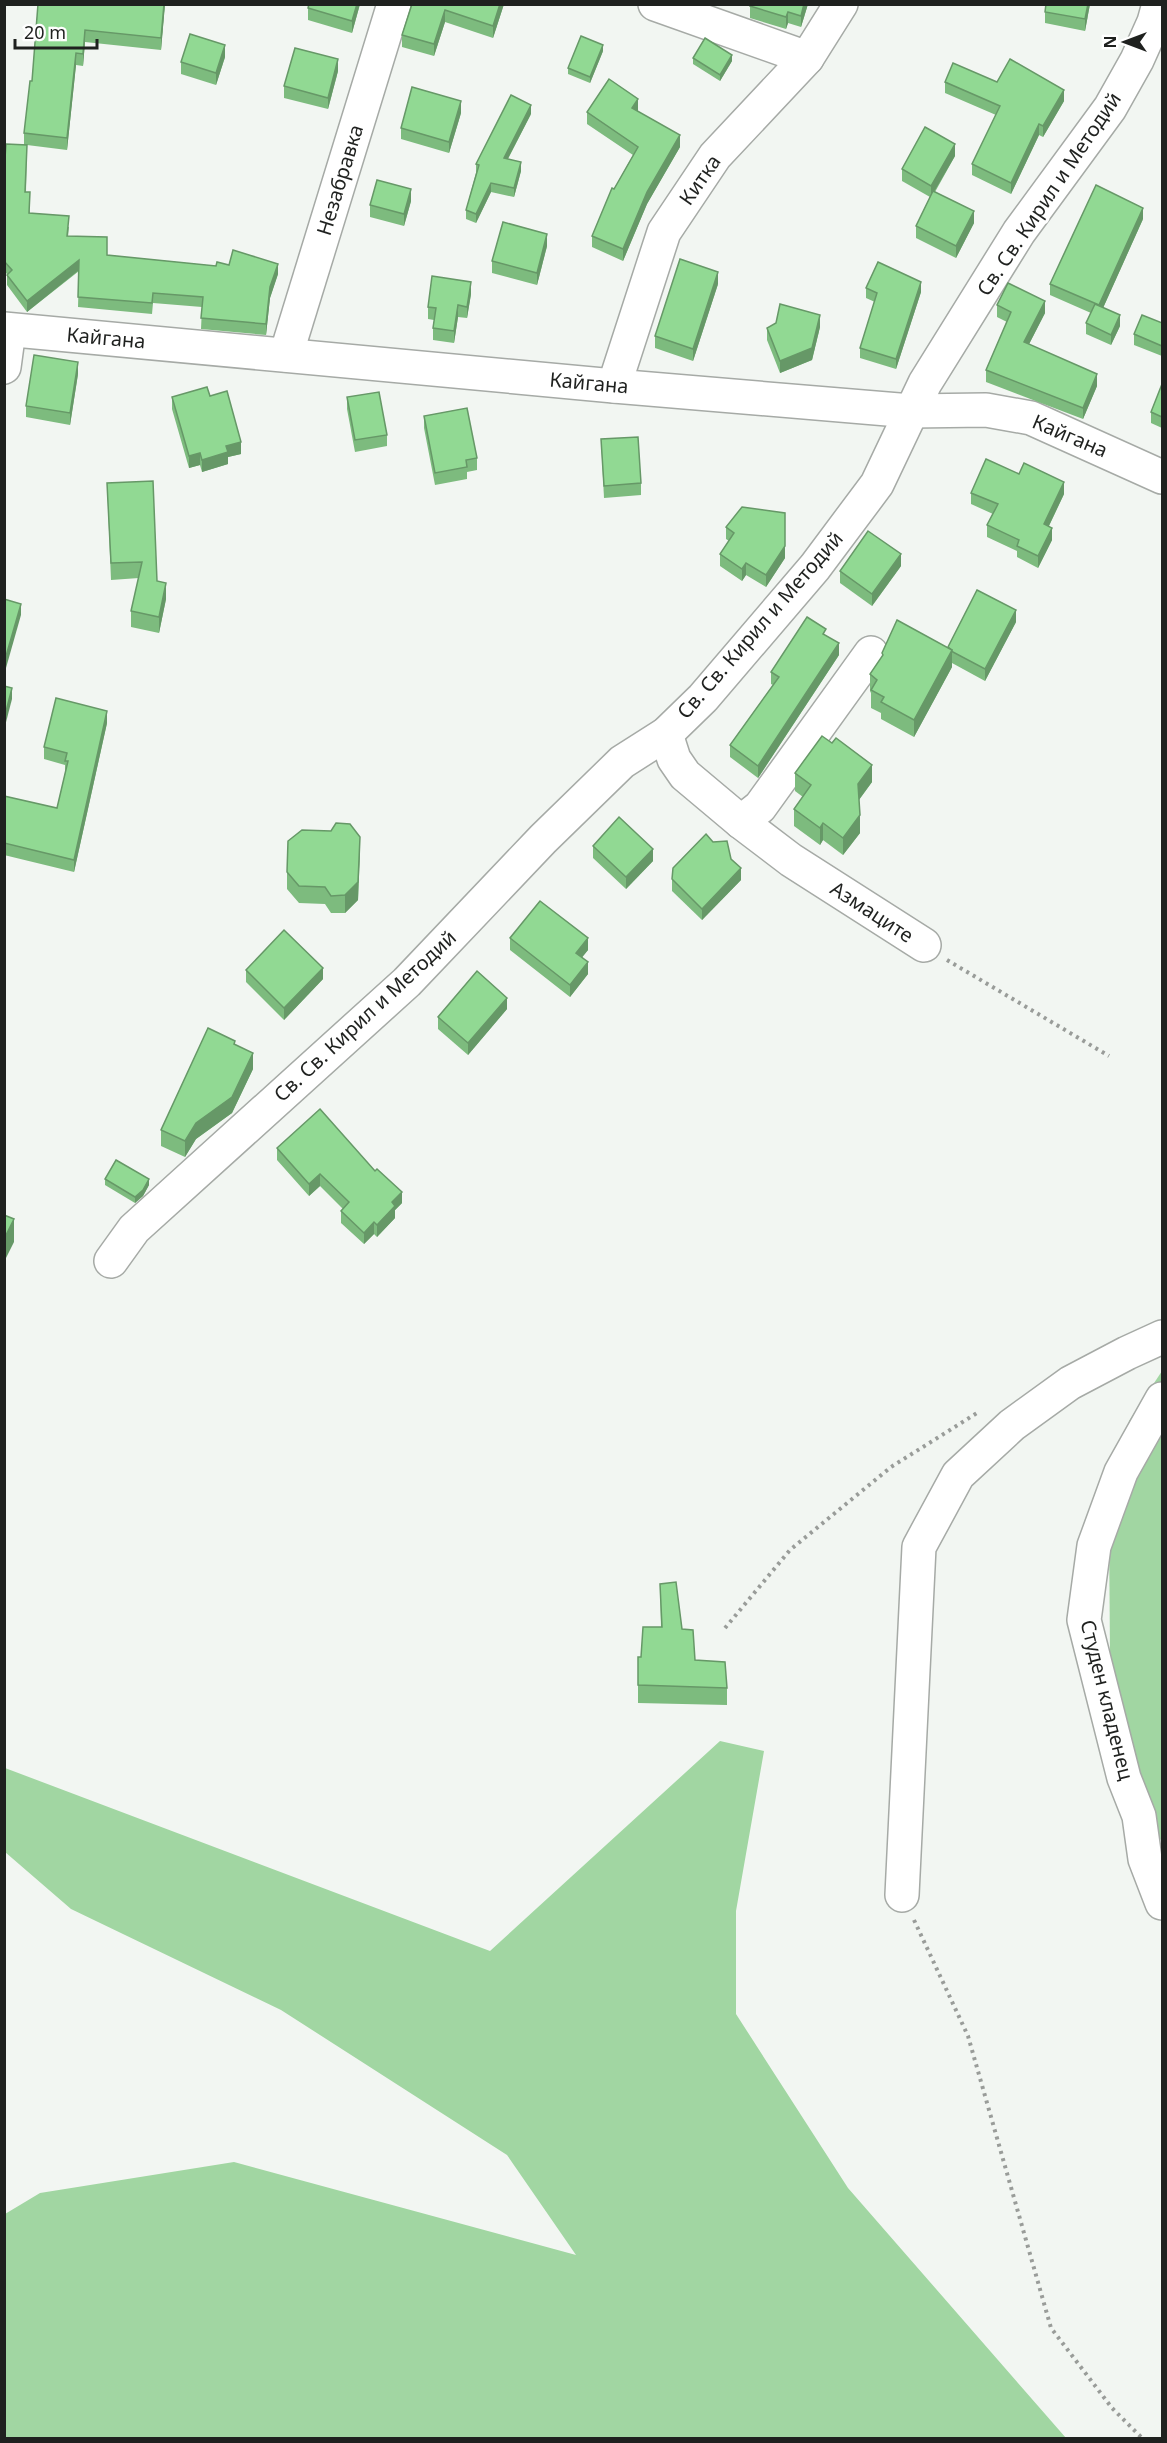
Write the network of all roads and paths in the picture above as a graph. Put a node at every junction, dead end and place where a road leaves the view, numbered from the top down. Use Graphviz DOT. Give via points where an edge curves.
graph roads {
  1 [pos="394,4"];
  2 [pos="655,4"];
  3 [pos="841,4"];
  4 [pos="1159,4"];
  5 [pos="807,58"];
  6 [pos="7,329"];
  7 [pos="286,355"];
  8 [pos="4,367"];
  9 [pos="614,386"];
  10 [pos="911,411"];
  11 [pos="1162,477"];
  12 [pos="871,653"];
  13 [pos="666,734"];
  14 [pos="741,822"];
  15 [pos="924,945"];
  16 [pos="1108,1056"];
  17 [pos="111,1261"];
  18 [pos="1162,1337"];
  19 [pos="1162,1399"];
  20 [pos="986,1408"];
  21 [pos="725,1628"];
  22 [pos="902,1895"];
  23 [pos="1162,1903"];
  24 [pos="1138,2436"];
  25 [pos="1142,2439"];
  1 -- 7 [label="street, Незабравка"];
  2 -- 5 [label="street"];
  3 -- 5 [label="street, Китка"];
  4 -- 10 [label="street, Св. Св. Кирил и Методий" via="1137,60 1110,108 1019,232"];
  5 -- 9 [label="street, Китка" via="715,156 664,232"];
  6 -- 7 [label="street, Кайгана"];
  6 -- 8 [label="street"];
  7 -- 9 [label="street, Кайгана"];
  9 -- 10 [label="street, Кайгана"];
  10 -- 11 [label="street, Кайгана" via="986,410 1031,418"];
  10 -- 13 [label="street, Св. Св. Кирил и Методий" via="877,484 814,567 703,698"];
  12 -- 14 [label="street" via="760,807"];
  13 -- 14 [label="street, Азмаците" via="674,759 685,775"];
  13 -- 17 [label="street, Св. Св. Кирил и Методий" via="622,762 407,982 134,1229"];
  14 -- 15 [label="street, Азмаците" via="791,860"];
  15 -- 16 [label="path, Азмаците"];
  18 -- 22 [label="street" via="1070,1383 1012,1425 958,1475 919,1547"];
  19 -- 23 [label="street, Студен кладенец" via="1120,1472 1094,1546 1084,1620 1124,1778 1138,1816 1146,1859"];
  20 -- 21 [label="path" via="891,1467 790,1550"];
  22 -- 24 [label="path" via="968,2037 1051,2328"];
  24 -- 25 [label="path"];
}
